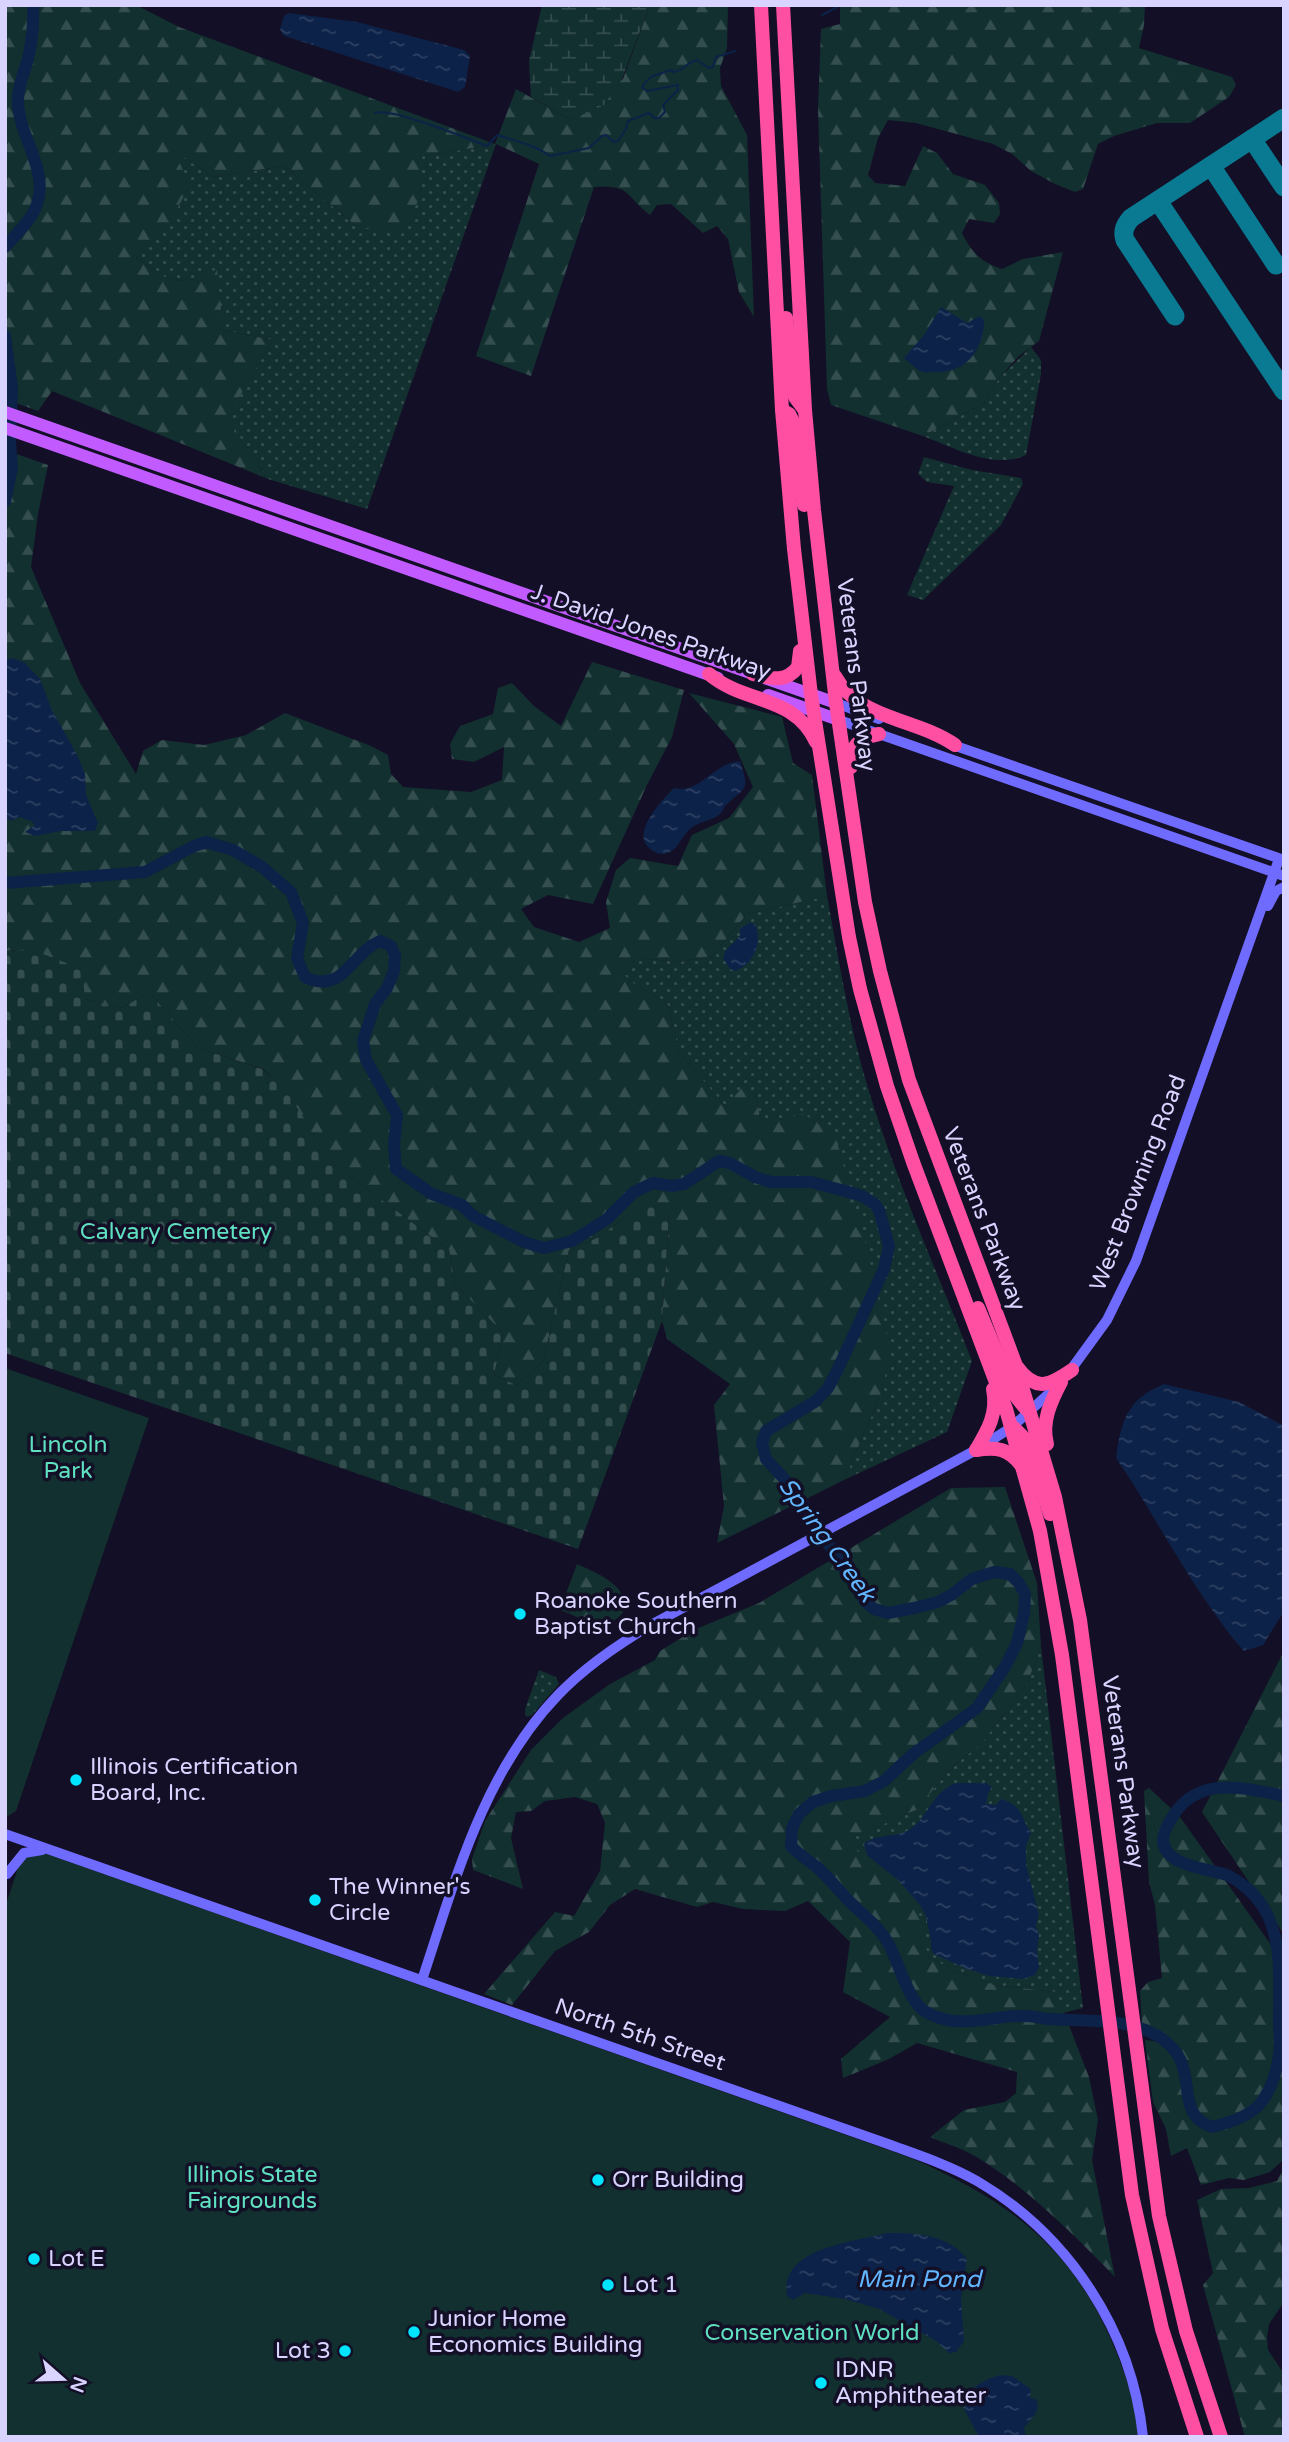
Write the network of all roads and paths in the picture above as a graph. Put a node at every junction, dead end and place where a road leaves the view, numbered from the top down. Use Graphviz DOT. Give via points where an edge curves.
graph roads {
  1 [pos="761,5"];
  2 [pos="783,5"];
  3 [pos="772,218"];
  4 [pos="782,410"];
  5 [pos="805,410"];
  6 [pos="5,412"];
  7 [pos="5,428"];
  8 [pos="794,549"];
  9 [pos="821,586"];
  10 [pos="830,659"];
  11 [pos="709,674"];
  12 [pos="753,674"];
  13 [pos="811,695"];
  14 [pos="836,703"];
  15 [pos="814,712"];
  16 [pos="839,720"];
  17 [pos="879,734"];
  18 [pos="955,745"];
  19 [pos="820,752"];
  20 [pos="1281,860"];
  21 [pos="859,865"];
  22 [pos="1279,875"];
  23 [pos="1284,887"];
  24 [pos="1249,942"];
  25 [pos="949,1256"];
  26 [pos="975,1323"];
  27 [pos="1015,1363"];
  28 [pos="1072,1370"];
  29 [pos="1061,1382"];
  30 [pos="1031,1411"];
  31 [pos="1012,1427"];
  32 [pos="976,1450"];
  33 [pos="1023,1468"];
  34 [pos="1060,1520"];
  35 [pos="1080,1620"];
  36 [pos="5,1834"];
  37 [pos="18,1839"];
  38 [pos="50,1850"];
  39 [pos="5,1862"];
  40 [pos="6,1876"];
  41 [pos="422,1980"];
  42 [pos="1143,2437"];
  43 [pos="1197,2437"];
  44 [pos="1221,2437"];
  1 -- 3 [label="highway, Veterans Parkway"];
  2 -- 5 [label="highway, Veterans Parkway"];
  3 -- 4 [label="highway, Veterans Parkway"];
  3 -- 5 [label="highway" via="778,228 795,397"];
  4 -- 8 [label="highway, Veterans Parkway"];
  4 -- 9 [label="highway" via="793,422 814,570"];
  5 -- 9 [label="highway, Veterans Parkway"];
  6 -- 12 [label="main road, J. David Jones Parkway"];
  7 -- 11 [label="main road, J. David Jones Parkway"];
  8 -- 12 [label="highway" via="790,568 798,667 784,679"];
  8 -- 13 [label="highway, Veterans Parkway"];
  9 -- 10 [label="highway, Veterans Parkway"];
  10 -- 14 [label="highway, Veterans Parkway"];
  10 -- 18 [label="highway" via="839,684 860,704 938,733"];
  11 -- 15 [label="main road, J. David Jones Parkway"];
  11 -- 19 [label="highway" via="723,686 790,710 806,725"];
  12 -- 13 [label="main road, J. David Jones Parkway"];
  13 -- 14 [label="main road, J. David Jones Parkway"];
  13 -- 15 [label="highway, Veterans Parkway"];
  14 -- 16 [label="highway, Veterans Parkway"];
  14 -- 18 [label="main road, J. David Jones Parkway"];
  15 -- 16 [label="main road, J. David Jones Parkway"];
  15 -- 19 [label="highway, Veterans Parkway"];
  16 -- 17 [label="main road, J. David Jones Parkway"];
  16 -- 21 [label="highway, Veterans Parkway"];
  17 -- 21 [label="highway" via="859,740 852,751 864,851"];
  17 -- 22 [label="main road, J. David Jones Parkway"];
  18 -- 20 [label="main road, J. David Jones Parkway"];
  19 -- 25 [label="highway, Veterans Parkway" via="860,989 887,1087"];
  20 -- 22 [label="main road, West Browning Road"];
  21 -- 27 [label="highway, Veterans Parkway" via="874,948 909,1080"];
  22 -- 24 [label="main road, West Browning Road"];
  23 -- 24 [label="main road" via="1272,896"];
  24 -- 28 [label="main road, West Browning Road" via="1136,1261 1107,1320"];
  25 -- 26 [label="highway, Veterans Parkway"];
  25 -- 30 [label="highway" via="972,1295 1014,1394"];
  26 -- 31 [label="highway, Veterans Parkway"];
  26 -- 32 [label="highway" via="974,1336 995,1399 990,1424"];
  27 -- 28 [label="highway" via="1039,1384 1050,1384"];
  27 -- 30 [label="highway, Veterans Parkway"];
  28 -- 29 [label="main road, West Browning Road"];
  29 -- 30 [label="main road, West Browning Road"];
  29 -- 34 [label="highway" via="1045,1432 1063,1505"];
  30 -- 31 [label="main road, West Browning Road"];
  30 -- 34 [label="highway, Veterans Parkway"];
  31 -- 32 [label="main road, West Browning Road"];
  31 -- 33 [label="highway, Veterans Parkway"];
  31 -- 35 [label="highway" via="1026,1440 1033,1459"];
  32 -- 33 [label="highway" via="1006,1450"];
  32 -- 41 [label="main road, West Browning Road" via="651,1625 570,1684 541,1714 501,1771 475,1827"];
  33 -- 43 [label="highway, Veterans Parkway" via="1040,1531 1058,1633 1142,2249"];
  34 -- 35 [label="highway, Veterans Parkway"];
  35 -- 44 [label="highway, Veterans Parkway" via="1152,2174 1173,2283"];
  36 -- 37 [label="main road, North 5th Street"];
  37 -- 38 [label="main road, North 5th Street"];
  37 -- 40 [label="main road"];
  38 -- 40 [label="main road" via="24,1853"];
  38 -- 41 [label="main road, North 5th Street"];
  39 -- 40 [label="main road"];
  41 -- 42 [label="main road, North 5th Street" via="888,2144 979,2183 1042,2231 1090,2288 1124,2357"];
}
